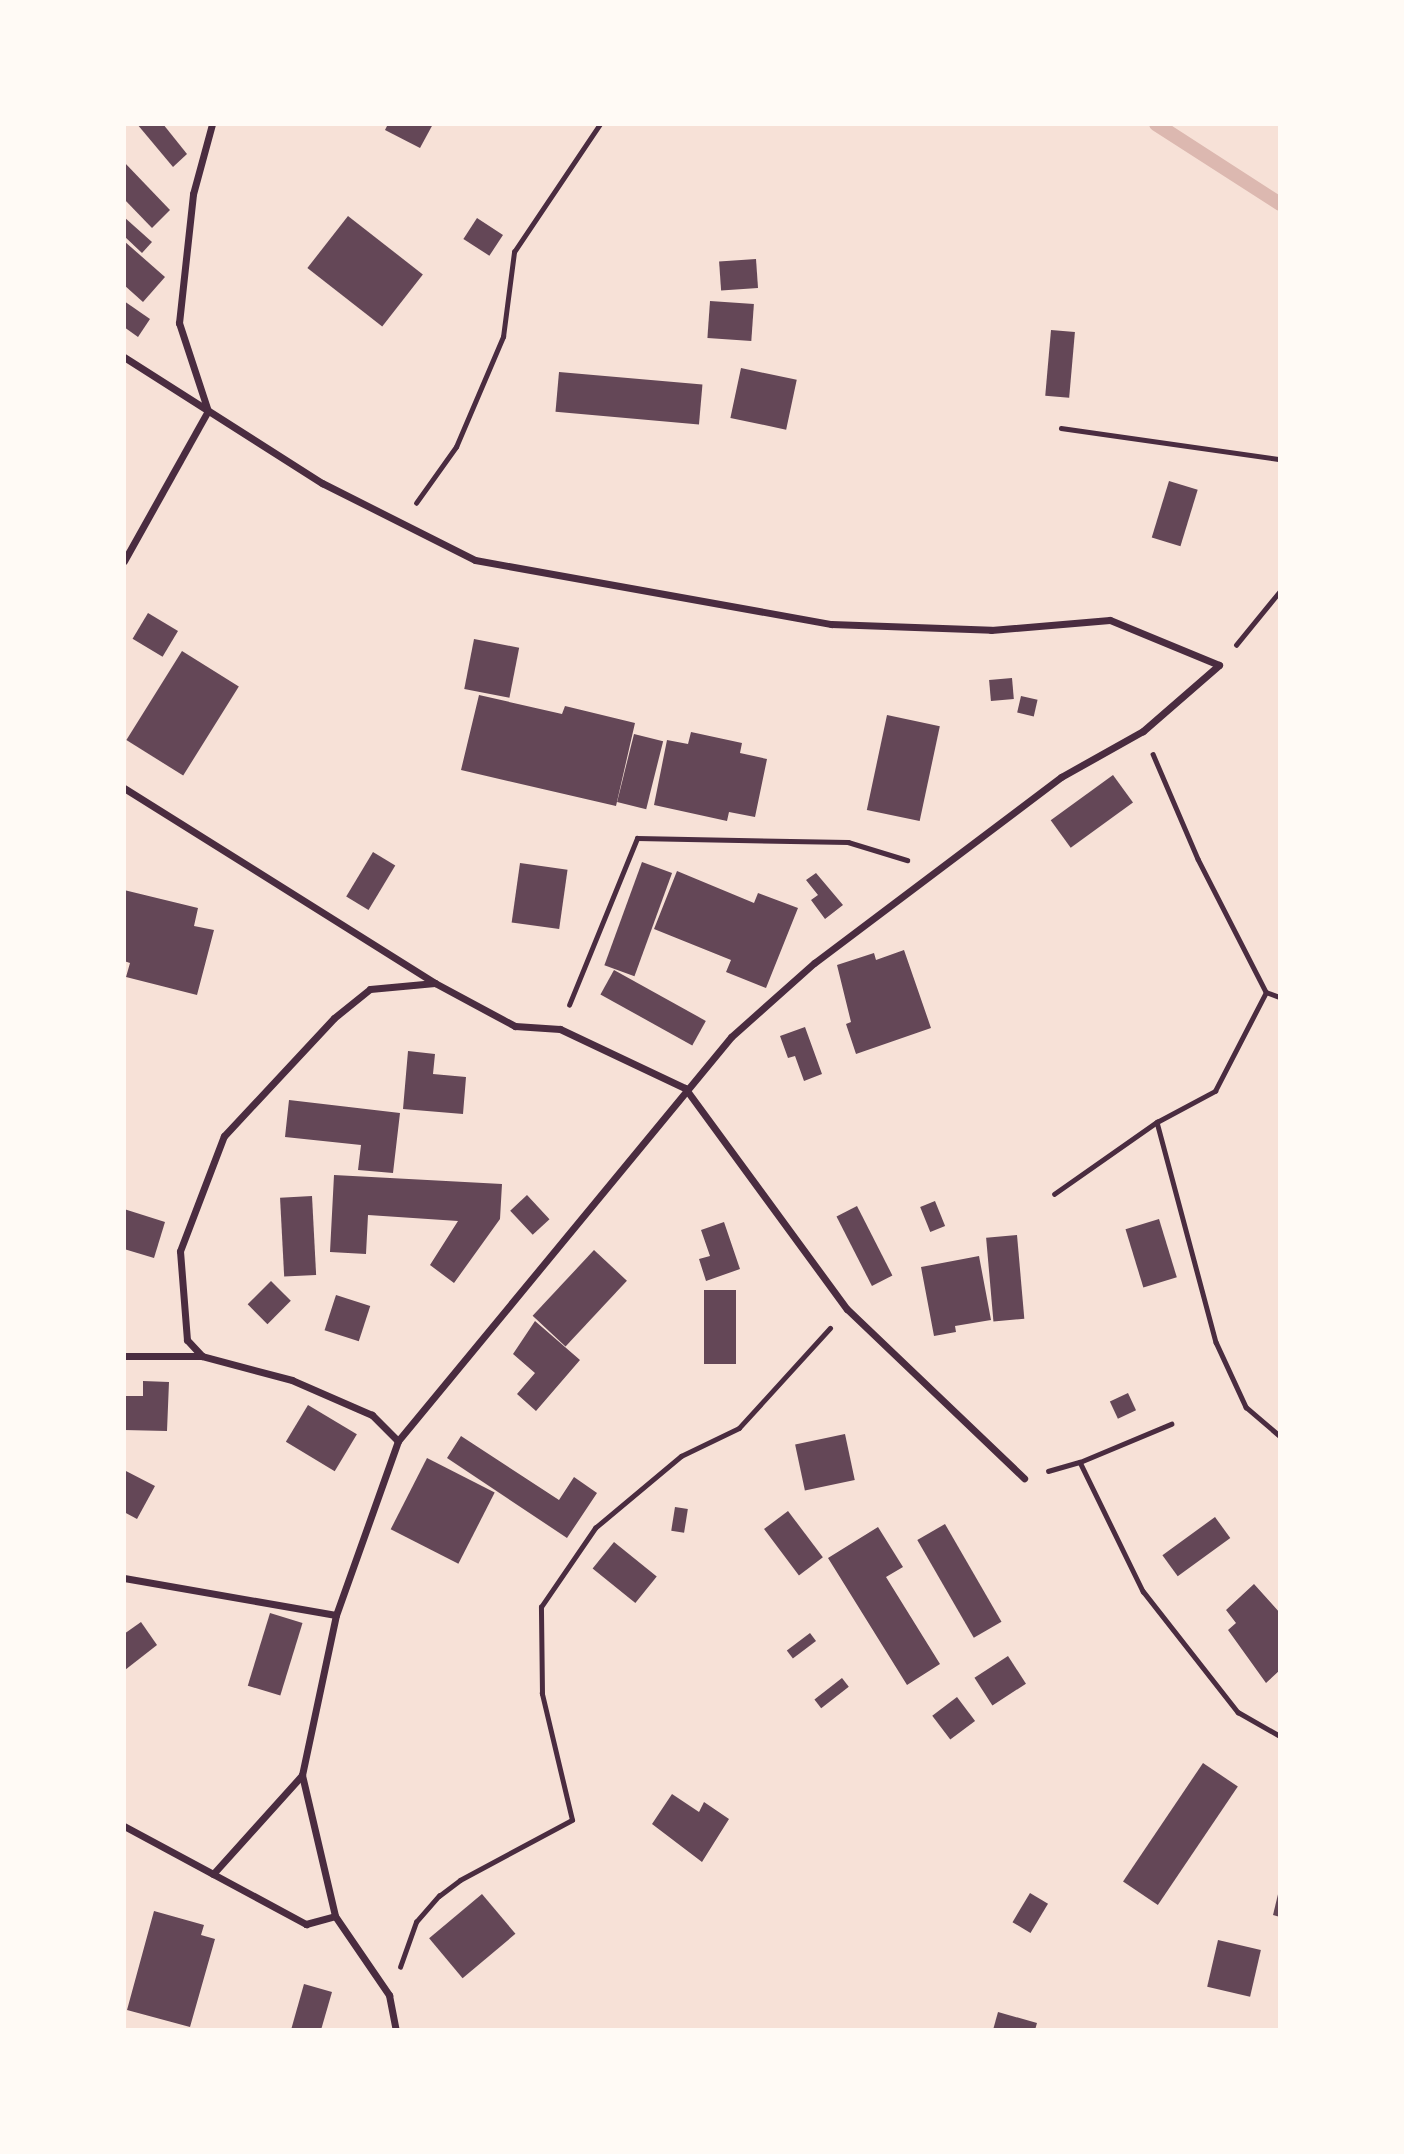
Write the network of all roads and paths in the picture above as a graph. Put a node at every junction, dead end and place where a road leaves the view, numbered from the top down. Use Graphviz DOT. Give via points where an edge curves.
graph roads {
  1 [pos="212,124"];
  2 [pos="600,124"];
  3 [pos="124,357"];
  4 [pos="208,411"];
  5 [pos="1061,428"];
  6 [pos="1280,459"];
  7 [pos="401,523"];
  8 [pos="124,561"];
  9 [pos="1280,592"];
  10 [pos="1219,665"];
  11 [pos="1143,731"];
  12 [pos="124,788"];
  13 [pos="940,872"];
  14 [pos="435,983"];
  15 [pos="1266,992"];
  16 [pos="1280,997"];
  17 [pos="560,1029"];
  18 [pos="685,1088"];
  19 [pos="1157,1122"];
  20 [pos="1054,1195"];
  21 [pos="847,1309"];
  22 [pos="124,1356"];
  23 [pos="202,1356"];
  24 [pos="1171,1424"];
  25 [pos="1280,1436"];
  26 [pos="398,1441"];
  27 [pos="1080,1462"];
  28 [pos="1024,1478"];
  29 [pos="124,1578"];
  30 [pos="336,1615"];
  31 [pos="1280,1735"];
  32 [pos="302,1775"];
  33 [pos="124,1826"];
  34 [pos="213,1874"];
  35 [pos="335,1916"];
  36 [pos="389,1995"];
  37 [pos="396,2030"];
  1 -- 4 [label="street" via="193,194 179,323"];
  2 -- 7 [label="path" via="514,252 503,337 456,447"];
  3 -- 4 [label="street"];
  4 -- 7 [label="street" via="322,483"];
  4 -- 8 [label="street"];
  5 -- 6 [label="path"];
  7 -- 10 [label="street" via="475,560 831,624 991,630 1110,620"];
  9 -- 10 [label="path"];
  10 -- 11 [label="street"];
  11 -- 13 [label="street" via="1061,777"];
  11 -- 15 [label="path" via="1198,859"];
  12 -- 14 [label="street"];
  13 -- 17 [label="path" via="848,842 637,838"];
  13 -- 18 [label="street" via="814,963 731,1037"];
  14 -- 17 [label="street" via="516,1026"];
  14 -- 23 [label="street" via="370,989 334,1018 225,1136 180,1251 187,1340"];
  15 -- 16 [label="path"];
  15 -- 19 [label="path" via="1214,1091"];
  17 -- 18 [label="street"];
  18 -- 21 [label="street"];
  18 -- 26 [label="street"];
  19 -- 20 [label="path"];
  19 -- 25 [label="path" via="1216,1342 1246,1407"];
  21 -- 28 [label="street"];
  21 -- 36 [label="path" via="739,1428 681,1456 595,1528 541,1608 542,1694 572,1820 439,1896 416,1922"];
  22 -- 23 [label="street"];
  23 -- 26 [label="street" via="303,1385 372,1415"];
  24 -- 27 [label="path"];
  26 -- 30 [label="street"];
  27 -- 28 [label="path"];
  27 -- 31 [label="path" via="1143,1591 1238,1712"];
  29 -- 30 [label="street"];
  30 -- 32 [label="street"];
  32 -- 34 [label="street"];
  32 -- 35 [label="street"];
  33 -- 34 [label="street"];
  34 -- 35 [label="street" via="306,1924"];
  35 -- 36 [label="street"];
  36 -- 37 [label="street"];
}
